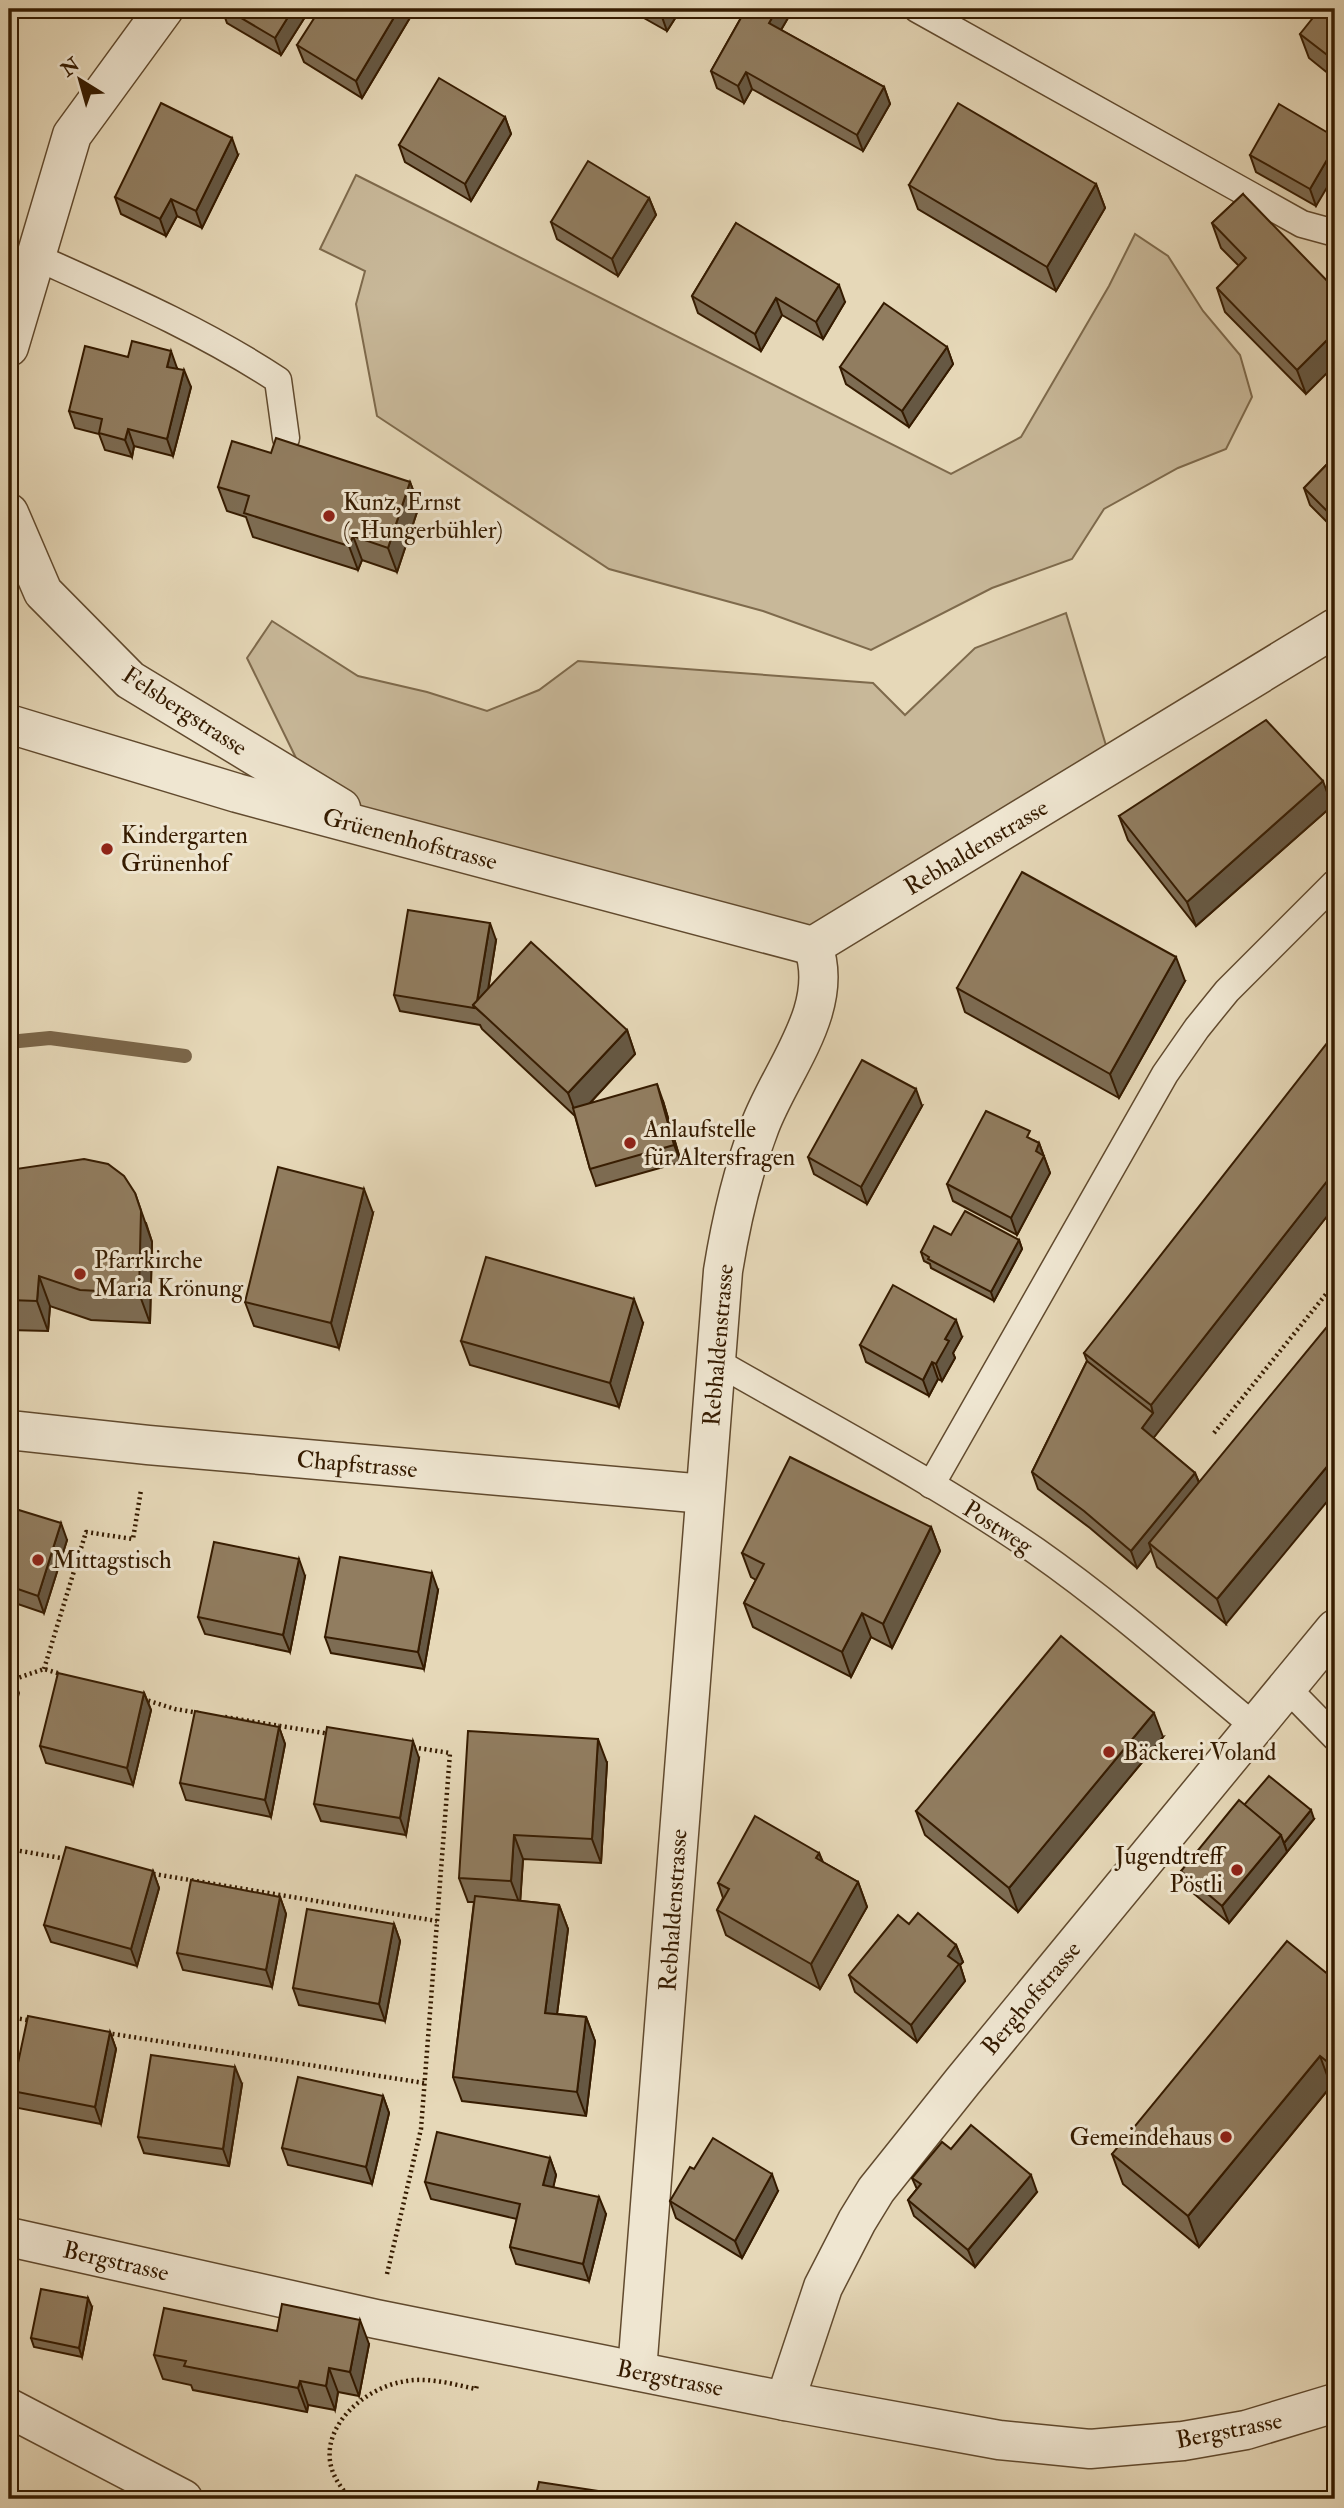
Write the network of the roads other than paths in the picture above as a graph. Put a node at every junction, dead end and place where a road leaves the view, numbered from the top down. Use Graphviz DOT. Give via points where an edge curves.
graph roads {
  1 [pos="164,9"];
  2 [pos="917,9"];
  3 [pos="1335,233"];
  4 [pos="36,257"];
  5 [pos="9,347"];
  6 [pos="286,438"];
  7 [pos="9,513"];
  8 [pos="1335,628"];
  9 [pos="9,724"];
  10 [pos="381,832"];
  11 [pos="1335,883"];
  12 [pos="813,946"];
  13 [pos="717,1362"];
  14 [pos="9,1430"];
  15 [pos="931,1485"];
  16 [pos="705,1494"];
  17 [pos="1335,1629"];
  18 [pos="1287,1688"];
  19 [pos="1255,1727"];
  20 [pos="1335,1737"];
  21 [pos="9,2237"];
  22 [pos="637,2371"];
  23 [pos="785,2401"];
  24 [pos="1335,2403"];
  25 [pos="9,2408"];
  26 [pos="183,2499"];
  1 -- 4 [label="street" via="72,135"];
  2 -- 3 [label="lane" via="1301,225"];
  4 -- 5 [label="street"];
  4 -- 6 [label="lane" via="148,307 278,380"];
  7 -- 10 [label="street, Felsbergstrasse" via="43,593 130,680"];
  8 -- 12 [label="street, Rebhaldenstrasse"];
  9 -- 10 [label="street, Grüenenhofstrasse"];
  10 -- 12 [label="street, Grüenenhofstrasse"];
  11 -- 15 [label="lane" via="1227,991 1170,1066"];
  12 -- 13 [label="street, Rebhaldenstrasse" via="820,970 817,1002 761,1123 738,1191 723,1271"];
  13 -- 15 [label="lane, Postweg"];
  13 -- 16 [label="street, Rebhaldenstrasse"];
  14 -- 16 [label="street, Chapfstrasse"];
  15 -- 19 [label="lane, Postweg" via="1071,1576"];
  16 -- 22 [label="street, Rebhaldenstrasse"];
  17 -- 18 [label="street, Berghofstrasse"];
  18 -- 19 [label="street, Berghofstrasse"];
  18 -- 20 [label="lane"];
  19 -- 23 [label="street, Berghofstrasse" via="876,2190 823,2287"];
  21 -- 22 [label="street, Bergstrasse" via="376,2319"];
  22 -- 23 [label="street, Bergstrasse"];
  23 -- 24 [label="street, Bergstrasse" via="999,2440 1090,2449 1246,2430"];
  25 -- 26 [label="street"];
}
